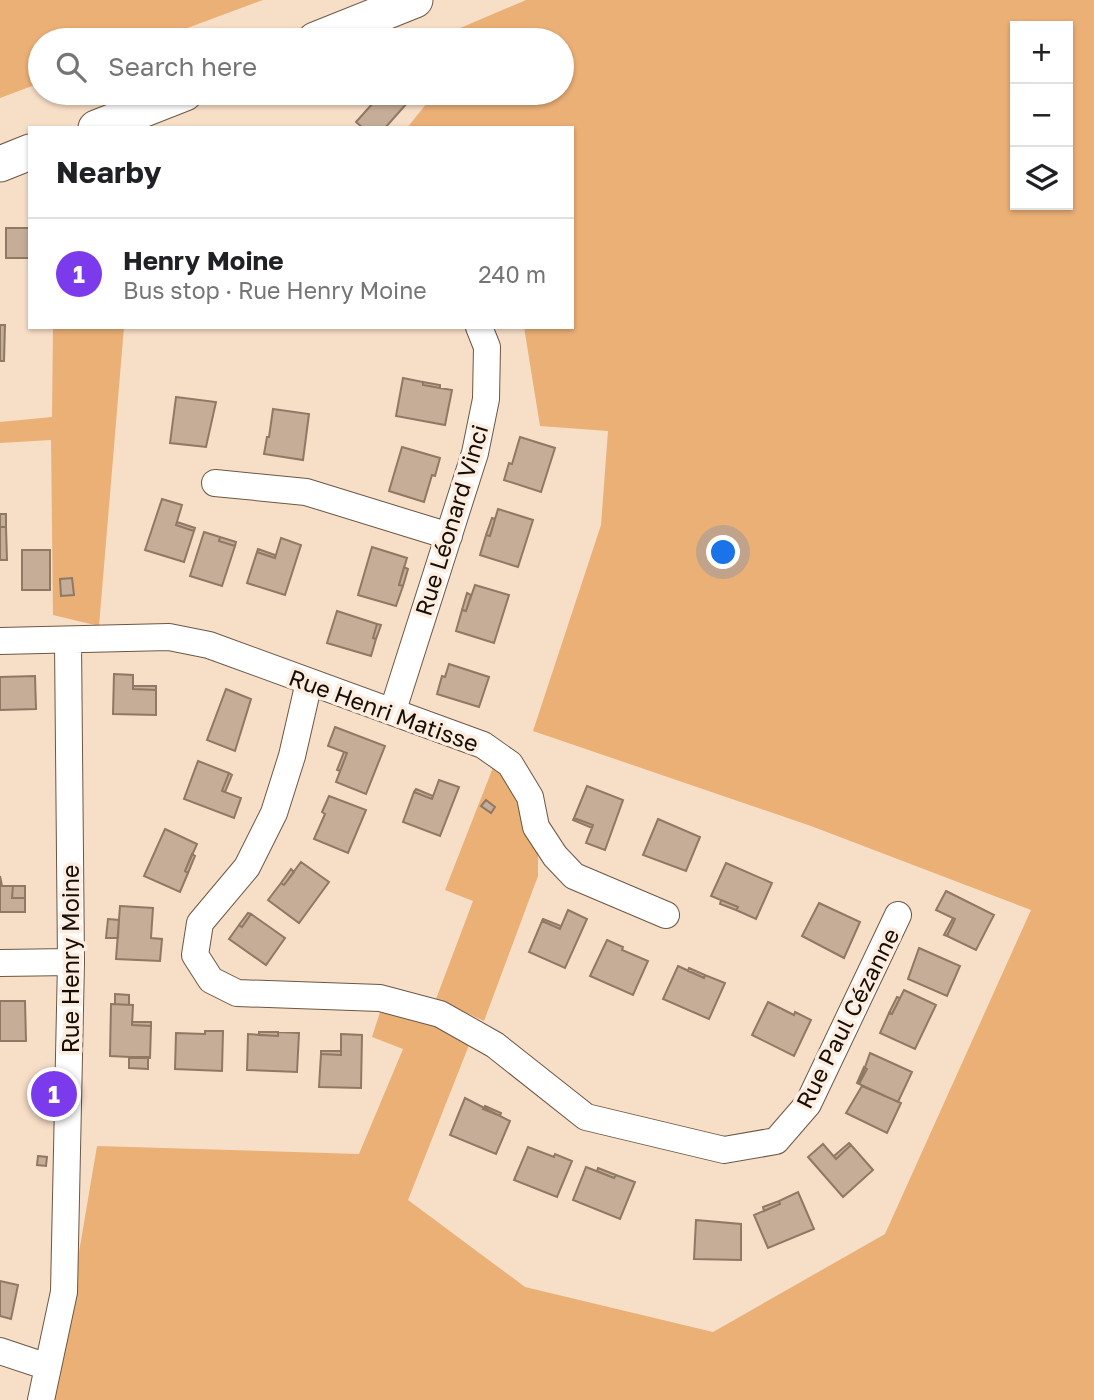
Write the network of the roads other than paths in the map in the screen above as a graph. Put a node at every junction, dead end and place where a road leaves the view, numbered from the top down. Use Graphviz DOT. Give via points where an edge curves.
graph roads {
  1 [pos="410,1"];
  2 [pos="344,28"];
  3 [pos="154,105"];
  4 [pos="101,126"];
  5 [pos="28,153"];
  6 [pos="0,164"];
  7 [pos="483,337"];
  8 [pos="215,483"];
  9 [pos="449,536"];
  10 [pos="68,641"];
  11 [pos="0,642"];
  12 [pos="309,682"];
  13 [pos="393,710"];
  14 [pos="666,915"];
  15 [pos="898,915"];
  16 [pos="71,962"];
  17 [pos="0,963"];
  18 [pos="0,1352"];
  19 [pos="48,1367"];
  20 [pos="41,1400"];
  1 -- 2 [label="main road"];
  3 -- 4 [label="main road"];
  5 -- 6 [label="main road"];
  7 -- 9 [label="street, Rue Léonard Vinci" via="486,399"];
  8 -- 9 [label="street" via="306,492"];
  9 -- 13 [label="street, Rue Léonard Vinci"];
  10 -- 11 [label="street, Rue Henri Matisse"];
  10 -- 12 [label="street, Rue Henri Matisse" via="169,637 209,645"];
  10 -- 16 [label="street, Rue Henry Moine"];
  12 -- 13 [label="street, Rue Henri Matisse"];
  12 -- 15 [label="street, Rue Paul Cézanne" via="274,813 247,867 200,923 195,954 211,980 237,993 380,998 440,1014 495,1045 586,1117 724,1150 776,1141 808,1104"];
  13 -- 14 [label="street, Rue Henri Matisse" via="483,745 510,764 530,797 536,827 574,876"];
  16 -- 17 [label="street"];
  16 -- 19 [label="street, Rue Henry Moine" via="64,1292"];
  18 -- 19 [label="street"];
  19 -- 20 [label="street, Rue Henry Moine"];
}
